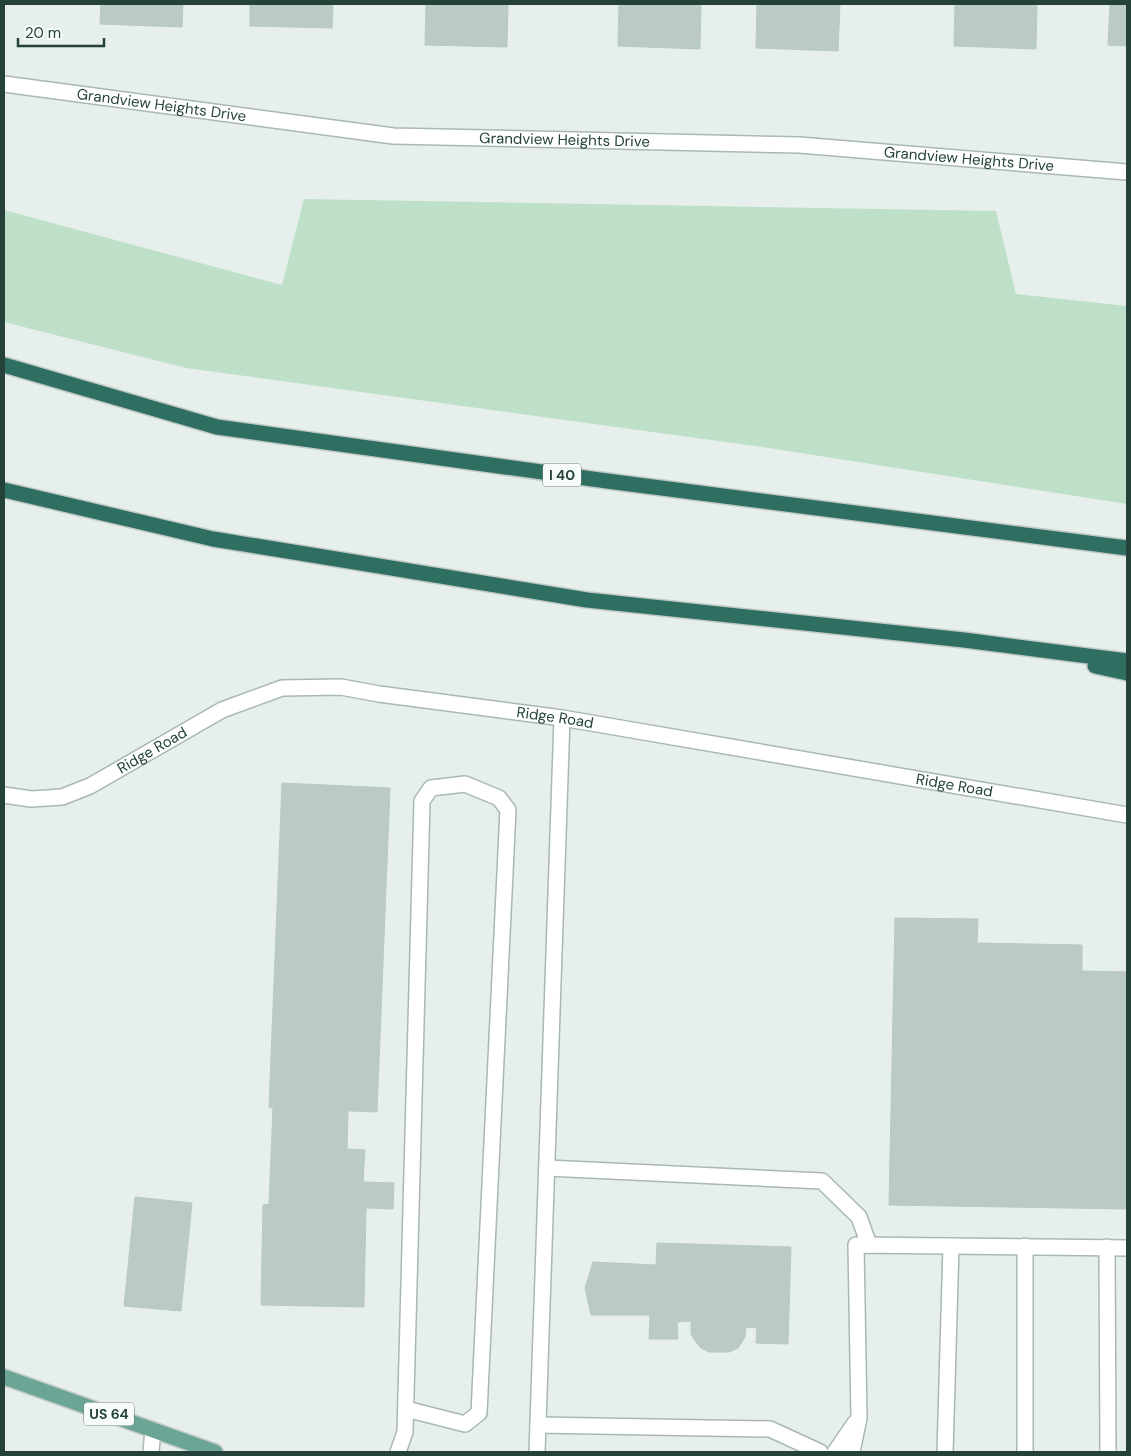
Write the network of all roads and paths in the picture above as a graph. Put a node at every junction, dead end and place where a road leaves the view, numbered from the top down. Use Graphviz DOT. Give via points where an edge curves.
graph roads {
  1 [pos="4,84"];
  2 [pos="1127,172"];
  3 [pos="4,365"];
  4 [pos="4,490"];
  5 [pos="1127,548"];
  6 [pos="964,640"];
  7 [pos="1127,661"];
  8 [pos="1127,673"];
  9 [pos="562,718"];
  10 [pos="4,796"];
  11 [pos="1127,815"];
  12 [pos="547,1168"];
  13 [pos="869,1245"];
  14 [pos="951,1246"];
  15 [pos="1025,1246"];
  16 [pos="1107,1248"];
  17 [pos="1127,1248"];
  18 [pos="4,1377"];
  19 [pos="406,1409"];
  20 [pos="859,1418"];
  21 [pos="538,1425"];
  22 [pos="153,1430"];
  23 [pos="151,1452"];
  24 [pos="215,1452"];
  25 [pos="398,1452"];
  26 [pos="537,1452"];
  27 [pos="820,1452"];
  28 [pos="835,1452"];
  29 [pos="852,1452"];
  30 [pos="945,1452"];
  31 [pos="1025,1452"];
  32 [pos="1108,1452"];
  1 -- 2 [label="street, Grandview Heights Drive" via="393,136 799,145"];
  3 -- 5 [label="highway, I 40" via="217,427"];
  4 -- 6 [label="highway" via="213,539 587,600"];
  6 -- 7 [label="highway"];
  6 -- 8 [label="highway"];
  9 -- 10 [label="street, Ridge Road" via="341,687 282,688 222,710 90,786 62,797 31,799"];
  9 -- 11 [label="street, Ridge Road"];
  9 -- 12 [label="street"];
  12 -- 13 [label="street" via="822,1180 859,1217"];
  12 -- 21 [label="street"];
  13 -- 14 [label="street"];
  13 -- 20 [label="street" via="856,1245"];
  14 -- 15 [label="street"];
  14 -- 30 [label="street"];
  15 -- 16 [label="street"];
  15 -- 31 [label="street"];
  16 -- 17 [label="street"];
  16 -- 32 [label="street"];
  18 -- 22 [label="main road, US 64"];
  19 -- 19 [label="street" via="465,1424 479,1413 508,810 499,798 465,784 431,788 422,801"];
  19 -- 25 [label="street" via="405,1432"];
  20 -- 28 [label="street"];
  20 -- 29 [label="street"];
  21 -- 26 [label="street"];
  21 -- 27 [label="street" via="770,1429"];
  22 -- 23 [label="street"];
  22 -- 24 [label="main road, US 64"];
}
